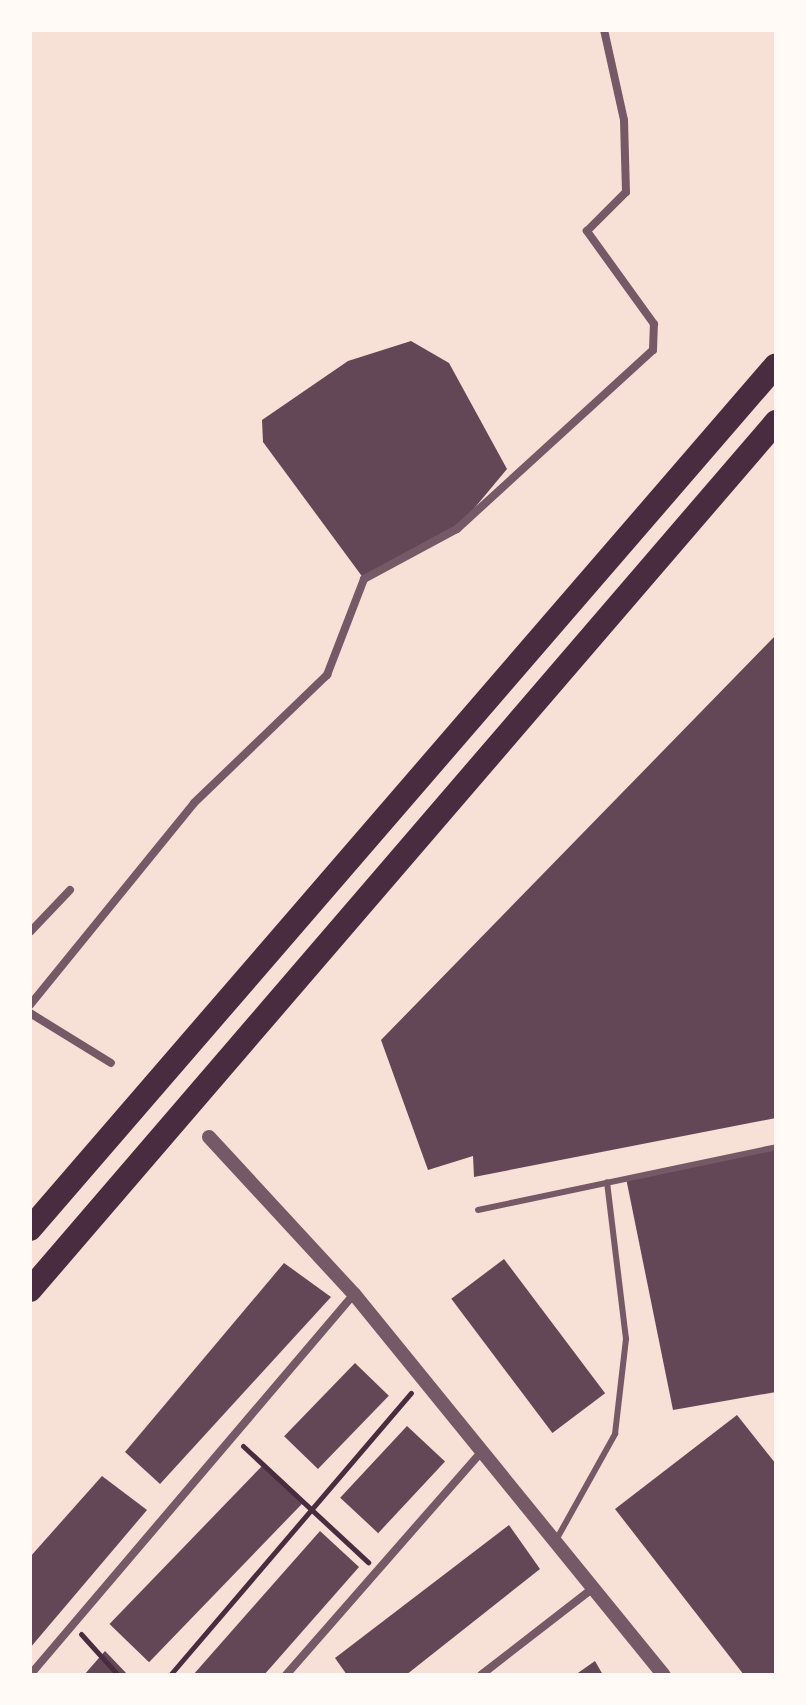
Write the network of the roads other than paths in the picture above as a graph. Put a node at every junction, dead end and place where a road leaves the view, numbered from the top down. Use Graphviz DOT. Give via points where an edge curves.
graph roads {
  1 [pos="604,30"];
  2 [pos="776,365"];
  3 [pos="776,422"];
  4 [pos="70,890"];
  5 [pos="30,932"];
  6 [pos="30,1005"];
  7 [pos="30,1013"];
  8 [pos="111,1063"];
  9 [pos="209,1137"];
  10 [pos="776,1147"];
  11 [pos="607,1182"];
  12 [pos="478,1210"];
  13 [pos="30,1229"];
  14 [pos="30,1290"];
  15 [pos="354,1294"];
  16 [pos="482,1451"];
  17 [pos="555,1542"];
  18 [pos="593,1588"];
  19 [pos="30,1675"];
  20 [pos="286,1675"];
  21 [pos="481,1675"];
  22 [pos="664,1675"];
  1 -- 6 [label="street" via="624,120 626,192 587,231 654,324 653,350 457,529 364,579 327,675 194,803"];
  2 -- 13 [label="highway"];
  3 -- 14 [label="highway"];
  4 -- 5 [label="street"];
  7 -- 8 [label="street"];
  9 -- 15 [label="street"];
  10 -- 11 [label="lane"];
  11 -- 12 [label="lane"];
  11 -- 17 [label="lane" via="626,1339 615,1434"];
  15 -- 16 [label="street"];
  15 -- 19 [label="street"];
  16 -- 17 [label="street"];
  16 -- 20 [label="street"];
  17 -- 18 [label="street"];
  18 -- 21 [label="street"];
  18 -- 22 [label="street"];
}
